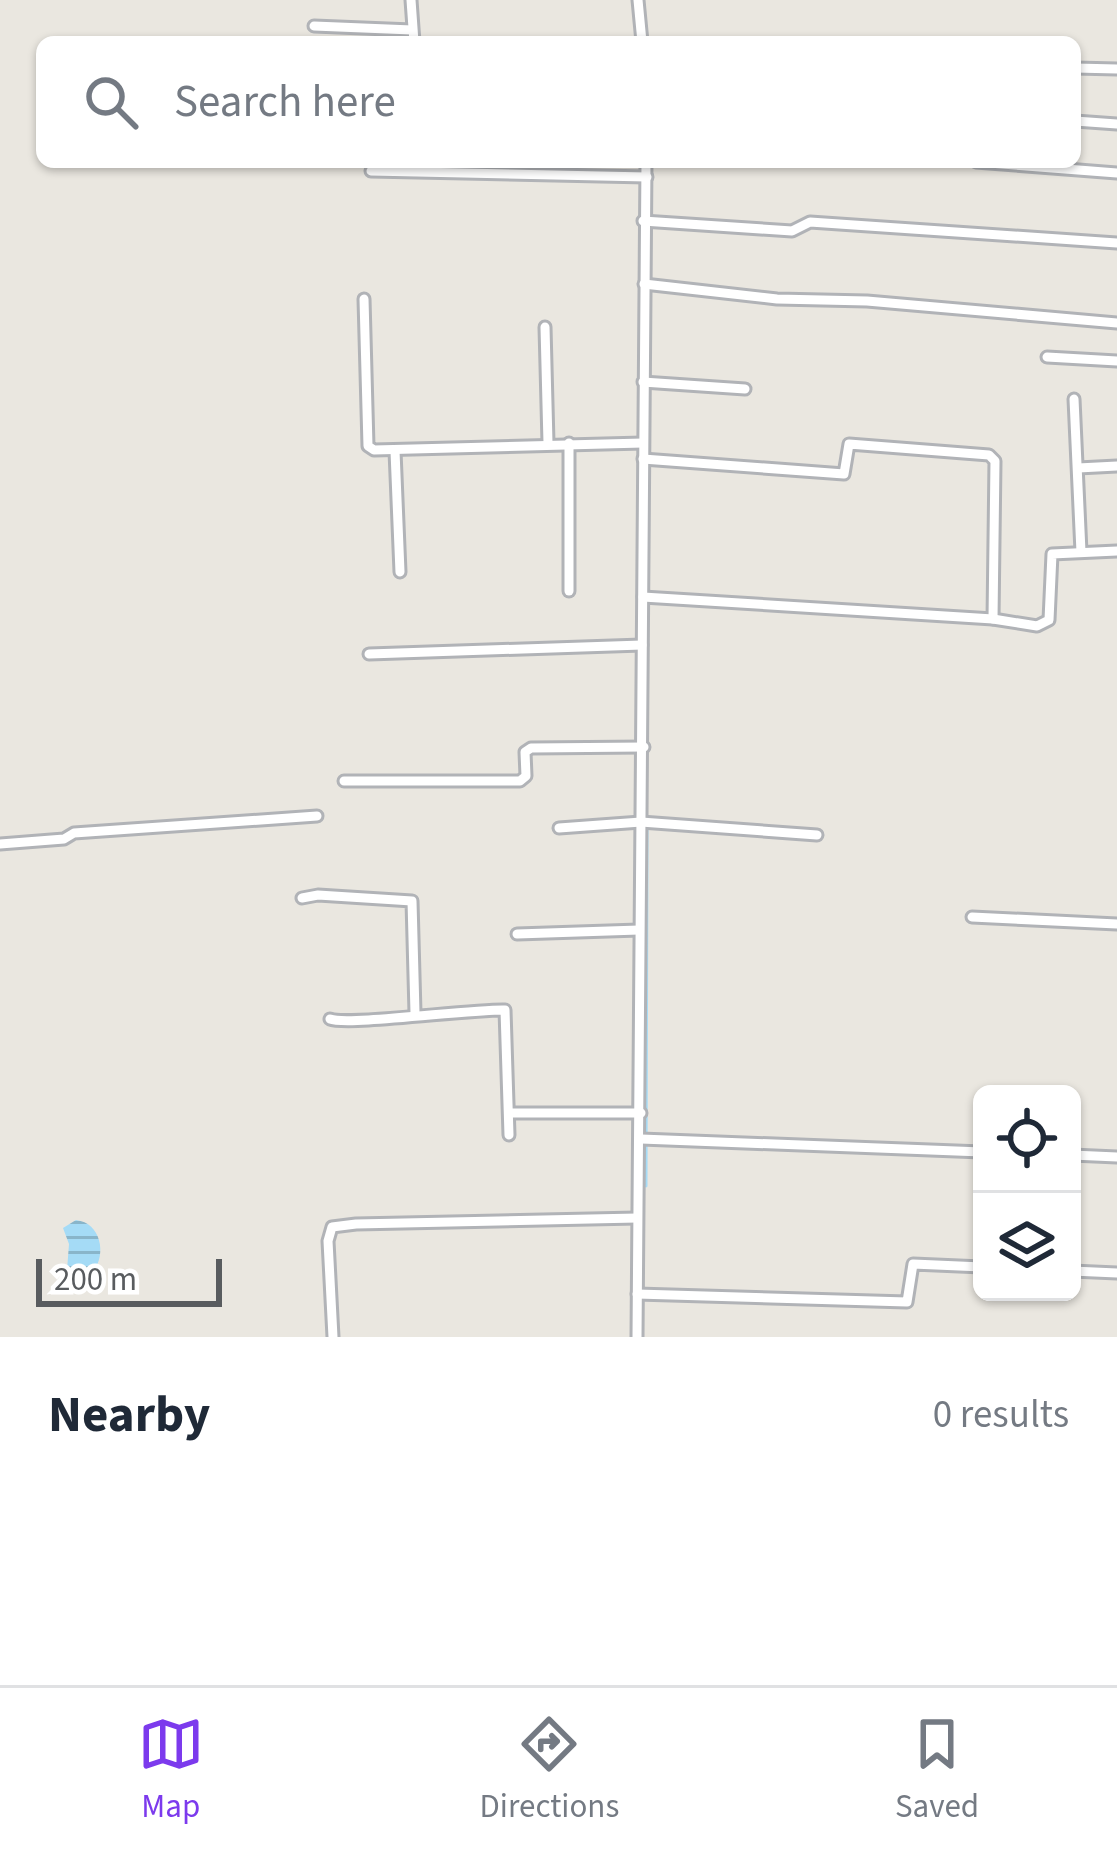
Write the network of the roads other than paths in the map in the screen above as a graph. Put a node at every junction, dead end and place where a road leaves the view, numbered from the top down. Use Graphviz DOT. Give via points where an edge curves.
graph roads {
  1 [pos="411,0"];
  2 [pos="638,0"];
  3 [pos="314,26"];
  4 [pos="413,36"];
  5 [pos="642,36"];
  6 [pos="1081,68"];
  7 [pos="1117,70"];
  8 [pos="1081,122"];
  9 [pos="1117,124"];
  10 [pos="646,168"];
  11 [pos="1053,168"];
  12 [pos="371,171"];
  13 [pos="1117,173"];
  14 [pos="647,177"];
  15 [pos="643,221"];
  16 [pos="1117,243"];
  17 [pos="644,284"];
  18 [pos="364,299"];
  19 [pos="1117,323"];
  20 [pos="545,327"];
  21 [pos="1047,357"];
  22 [pos="1117,361"];
  23 [pos="643,382"];
  24 [pos="746,388"];
  25 [pos="1074,399"];
  26 [pos="569,442"];
  27 [pos="548,443"];
  28 [pos="643,443"];
  29 [pos="394,451"];
  30 [pos="643,459"];
  31 [pos="1117,466"];
  32 [pos="1078,468"];
  33 [pos="1117,550"];
  34 [pos="1081,552"];
  35 [pos="400,572"];
  36 [pos="569,591"];
  37 [pos="643,597"];
  38 [pos="993,619"];
  39 [pos="642,645"];
  40 [pos="369,654"];
  41 [pos="644,747"];
  42 [pos="344,781"];
  43 [pos="317,816"];
  44 [pos="641,822"];
  45 [pos="559,828"];
  46 [pos="817,835"];
  47 [pos="0,844"];
  48 [pos="302,898"];
  49 [pos="972,917"];
  50 [pos="1117,924"];
  51 [pos="639,930"];
  52 [pos="517,934"];
  53 [pos="415,1013"];
  54 [pos="330,1019"];
  55 [pos="511,1113"];
  56 [pos="640,1113"];
  57 [pos="509,1135"];
  58 [pos="641,1139"];
  59 [pos="973,1152"];
  60 [pos="1081,1155"];
  61 [pos="1117,1157"];
  62 [pos="637,1218"];
  63 [pos="973,1267"];
  64 [pos="1081,1271"];
  65 [pos="1117,1273"];
  66 [pos="637,1294"];
  67 [pos="333,1337"];
  68 [pos="637,1337"];
  1 -- 4 [label="street"];
  2 -- 5 [label="street"];
  3 -- 4 [label="street"];
  6 -- 7 [label="street"];
  8 -- 9 [label="street"];
  10 -- 14 [label="street"];
  11 -- 13 [label="street"];
  12 -- 14 [label="street"];
  14 -- 15 [label="street"];
  15 -- 16 [label="street" via="792,231 810,222"];
  15 -- 17 [label="street"];
  17 -- 19 [label="street"];
  17 -- 23 [label="street"];
  18 -- 29 [label="street" via="368,446"];
  20 -- 27 [label="street"];
  21 -- 22 [label="street"];
  23 -- 24 [label="street"];
  23 -- 28 [label="street"];
  25 -- 32 [label="street"];
  26 -- 27 [label="street"];
  26 -- 28 [label="street"];
  26 -- 36 [label="street"];
  27 -- 29 [label="street"];
  28 -- 30 [label="street"];
  29 -- 35 [label="street"];
  30 -- 37 [label="street"];
  30 -- 38 [label="street" via="844,474 848,444 989,454"];
  31 -- 32 [label="street"];
  32 -- 34 [label="street"];
  33 -- 34 [label="street"];
  34 -- 38 [label="street" via="1052,554 1046,624"];
  37 -- 38 [label="street"];
  37 -- 39 [label="street"];
  39 -- 40 [label="street"];
  39 -- 41 [label="street"];
  41 -- 42 [label="street" via="531,748 520,781"];
  41 -- 44 [label="street"];
  43 -- 47 [label="street"];
  44 -- 45 [label="street"];
  44 -- 46 [label="street"];
  44 -- 51 [label="street"];
  48 -- 53 [label="street" via="412,901"];
  49 -- 50 [label="street"];
  51 -- 52 [label="street"];
  51 -- 56 [label="street"];
  53 -- 54 [label="street"];
  53 -- 55 [label="street" via="505,1010"];
  55 -- 56 [label="street"];
  55 -- 57 [label="street"];
  56 -- 58 [label="street"];
  58 -- 59 [label="street"];
  58 -- 62 [label="street"];
  60 -- 61 [label="street"];
  62 -- 66 [label="street"];
  62 -- 67 [label="street" via="338,1225 328,1232"];
  63 -- 66 [label="street" via="914,1264 907,1302"];
  64 -- 65 [label="street"];
  66 -- 68 [label="street"];
}
